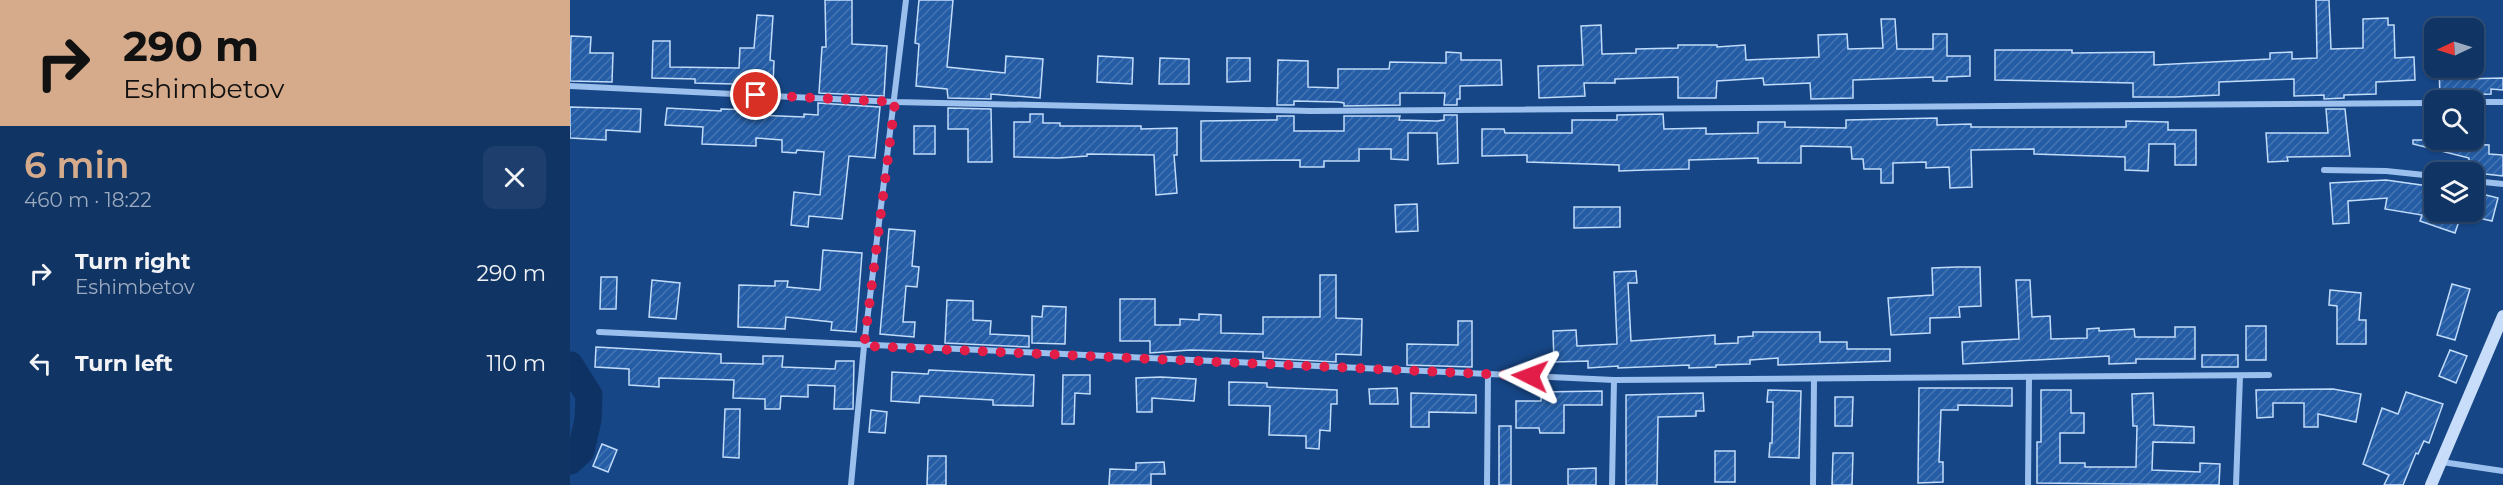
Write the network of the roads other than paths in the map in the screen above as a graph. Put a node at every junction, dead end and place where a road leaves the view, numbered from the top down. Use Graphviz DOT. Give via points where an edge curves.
graph roads {
  1 [pos="906,0"];
  2 [pos="570,86"];
  3 [pos="895,102"];
  4 [pos="2484,102"];
  5 [pos="2503,102"];
  6 [pos="2424,103"];
  7 [pos="2324,170"];
  8 [pos="2424,175"];
  9 [pos="2484,182"];
  10 [pos="2503,184"];
  11 [pos="2503,316"];
  12 [pos="599,332"];
  13 [pos="864,346"];
  14 [pos="1488,374"];
  15 [pos="2269,375"];
  16 [pos="2240,376"];
  17 [pos="2029,378"];
  18 [pos="1614,380"];
  19 [pos="1814,380"];
  20 [pos="2442,462"];
  21 [pos="2503,471"];
  22 [pos="851,485"];
  23 [pos="1487,485"];
  24 [pos="1612,485"];
  25 [pos="1813,485"];
  26 [pos="2028,485"];
  27 [pos="2236,485"];
  28 [pos="2431,485"];
  1 -- 3 [label="street"];
  2 -- 3 [label="street"];
  3 -- 6 [label="street" via="1311,111"];
  3 -- 13 [label="street"];
  4 -- 5 [label="street"];
  7 -- 8 [label="street"];
  9 -- 10 [label="street"];
  11 -- 20 [label="main road"];
  12 -- 13 [label="street"];
  13 -- 14 [label="street"];
  13 -- 22 [label="street"];
  14 -- 18 [label="street"];
  14 -- 23 [label="street"];
  15 -- 16 [label="street"];
  16 -- 17 [label="street"];
  16 -- 27 [label="street"];
  17 -- 19 [label="street"];
  17 -- 26 [label="street"];
  18 -- 19 [label="street"];
  18 -- 24 [label="street"];
  19 -- 25 [label="street"];
  20 -- 21 [label="street"];
  20 -- 28 [label="main road"];
}
